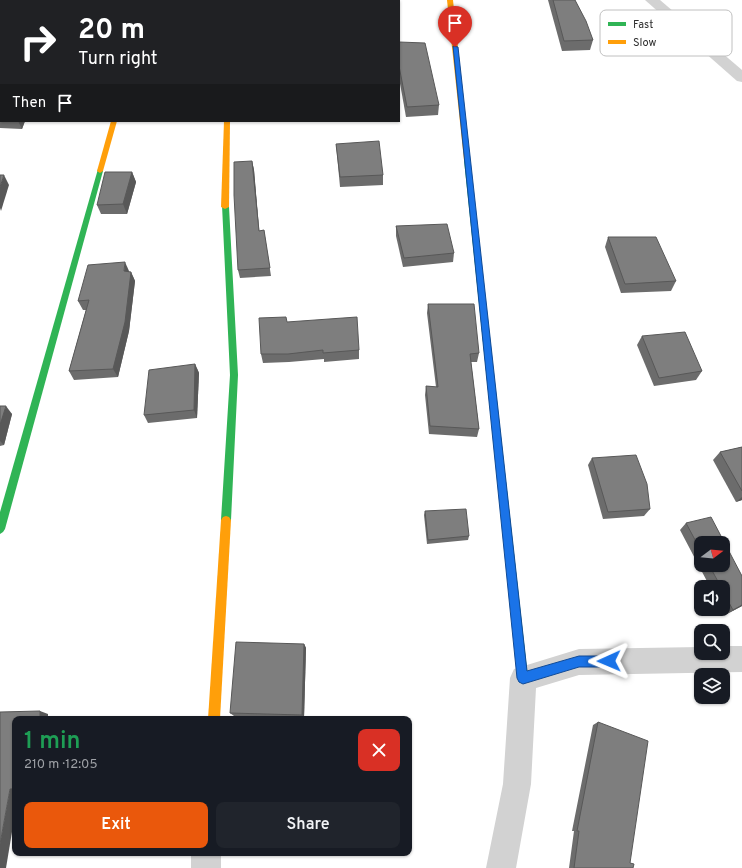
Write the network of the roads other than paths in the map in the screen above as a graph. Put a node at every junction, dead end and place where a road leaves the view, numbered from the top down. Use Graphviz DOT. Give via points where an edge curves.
graph roads {
  1 [pos="450,0"];
  2 [pos="652,0"];
  3 [pos="664,10"];
  4 [pos="717,56"];
  5 [pos="742,78"];
  6 [pos="114,122"];
  7 [pos="227,122"];
  8 [pos="0,529"];
  9 [pos="742,659"];
  10 [pos="523,678"];
  11 [pos="214,716"];
  12 [pos="206,856"];
  13 [pos="206,868"];
  14 [pos="501,868"];
  1 -- 10 [label="street"];
  2 -- 3 [label="street"];
  4 -- 5 [label="street"];
  6 -- 8 [label="street"];
  7 -- 11 [label="street" via="225,204 234,375"];
  9 -- 10 [label="street" via="579,662"];
  10 -- 14 [label="street" via="517,784"];
  12 -- 13 [label="street"];
}
